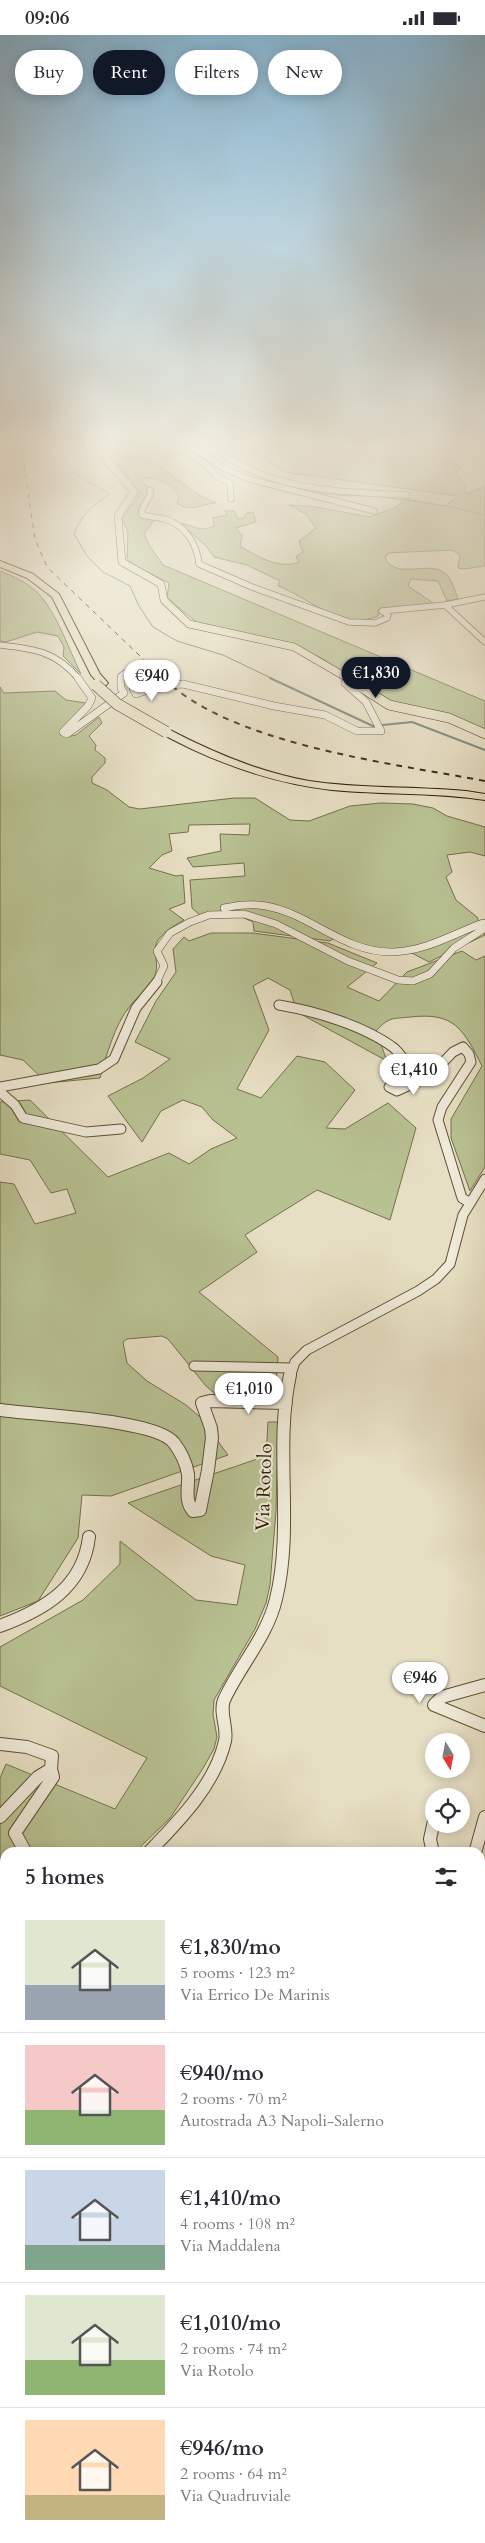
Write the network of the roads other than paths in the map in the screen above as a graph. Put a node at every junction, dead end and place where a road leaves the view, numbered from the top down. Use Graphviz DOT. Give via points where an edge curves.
graph roads {
  1 [pos="123,561"];
  2 [pos="198,561"];
  3 [pos="0,563"];
  4 [pos="0,568"];
  5 [pos="485,597"];
  6 [pos="445,605"];
  7 [pos="485,642"];
  8 [pos="0,645"];
  9 [pos="351,681"];
  10 [pos="99,684"];
  11 [pos="169,731"];
  12 [pos="485,734"];
  13 [pos="485,793"];
  14 [pos="485,797"];
  15 [pos="205,916"];
  16 [pos="485,923"];
  17 [pos="485,928"];
  18 [pos="279,1005"];
  19 [pos="1,1092"];
  20 [pos="121,1129"];
  21 [pos="485,1179"];
  22 [pos="469,1202"];
  23 [pos="194,1366"];
  24 [pos="292,1368"];
  25 [pos="286,1403"];
  26 [pos="0,1410"];
  27 [pos="89,1537"];
  28 [pos="0,1626"];
  29 [pos="485,1685"];
  30 [pos="485,1726"];
  31 [pos="0,1744"];
  32 [pos="51,1769"];
  33 [pos="0,1817"];
  34 [pos="485,1817"];
  35 [pos="431,1833"];
  36 [pos="23,1847"];
  37 [pos="154,1847"];
  38 [pos="432,1847"];
  39 [pos="477,1847"];
  1 -- 9 [label="main road" via="161,584 164,600 189,624 294,647"];
  2 -- 6 [label="street" via="262,592 357,622 382,620 388,615 382,611"];
  3 -- 10 [label="highway" via="35,579 56,596"];
  4 -- 10 [label="highway" via="29,581 49,596 80,659"];
  5 -- 6 [label="street"];
  6 -- 7 [label="street" via="470,633"];
  8 -- 9 [label="street" via="42,650 80,679 92,698 64,732 67,734 124,693 121,676 135,672 140,676 132,689 136,694 160,686 183,684 324,715 357,731 382,731 366,702 346,683"];
  9 -- 12 [label="main road" via="389,705 449,718"];
  10 -- 11 [label="highway, bridge" via="117,704"];
  11 -- 13 [label="highway" via="239,761 296,776"];
  11 -- 14 [label="highway" via="223,761 287,779 332,787 437,791"];
  15 -- 16 [label="street" via="242,904 267,905 297,916 332,938 374,951 396,952 430,945"];
  15 -- 17 [label="street" via="235,912 270,919 326,951 397,980 412,981 424,979 450,951"];
  15 -- 19 [label="street" via="176,928 160,942 157,951 164,966 160,979 136,1008 114,1059 99,1069"];
  18 -- 22 [label="street" via="296,1007 343,1024 390,1046 412,1073 390,1087 397,1091 428,1077 455,1050 463,1047 471,1062 442,1107 438,1120 462,1198"];
  19 -- 20 [label="street" via="23,1118 86,1132"];
  21 -- 22 [label="street"];
  22 -- 24 [label="street" via="450,1264 436,1279 307,1350 297,1357"];
  23 -- 24 [label="street"];
  24 -- 25 [label="street, Via Rotolo"];
  25 -- 26 [label="street" via="202,1403 202,1411 211,1427 210,1453 200,1510 193,1511 188,1506 188,1482 178,1449 170,1437 157,1430"];
  25 -- 37 [label="street, Via Rotolo" via="284,1511 279,1586 274,1605 263,1632 223,1702 226,1737 223,1751 177,1823"];
  27 -- 28 [label="street" via="82,1567 50,1601 31,1615"];
  29 -- 30 [label="street" via="442,1697 434,1705"];
  31 -- 32 [label="street" via="36,1749 52,1756"];
  32 -- 33 [label="street" via="38,1777"];
  32 -- 36 [label="street" via="54,1777 15,1833"];
  34 -- 39 [label="street"];
  35 -- 38 [label="street"];
}
